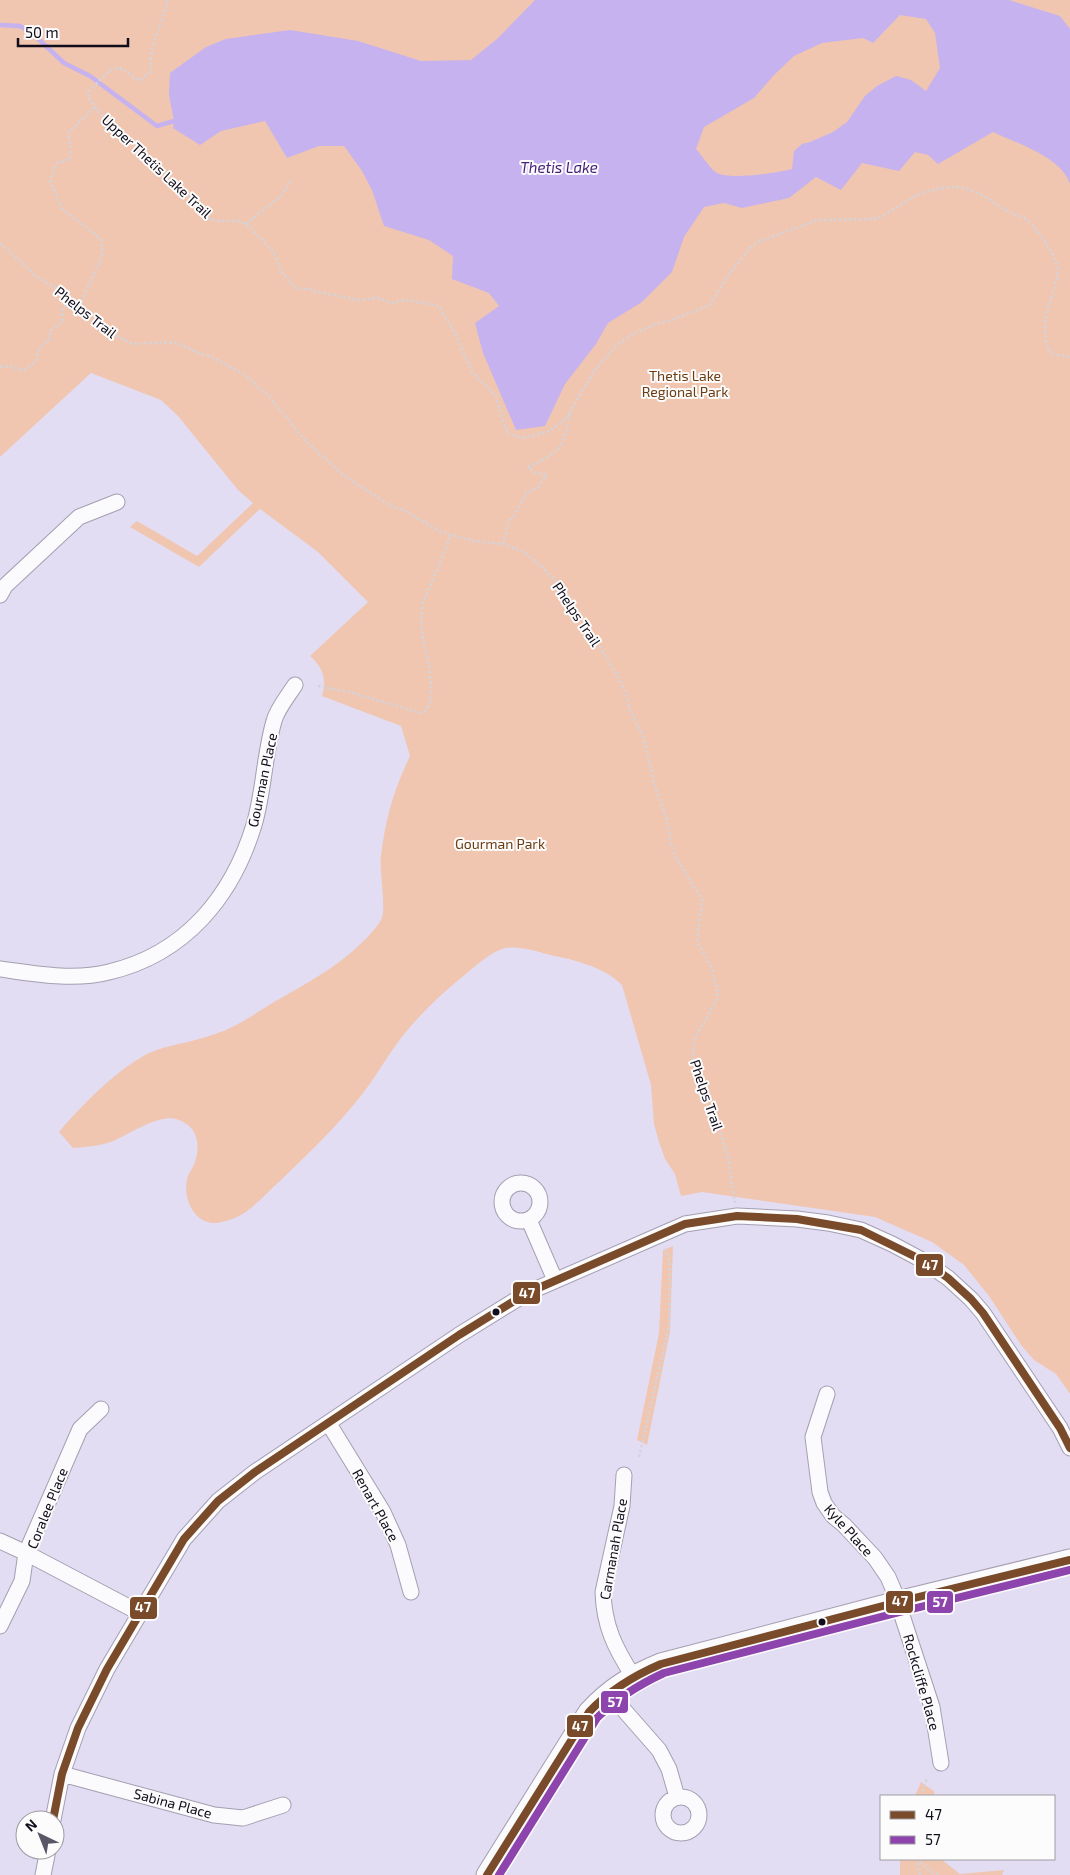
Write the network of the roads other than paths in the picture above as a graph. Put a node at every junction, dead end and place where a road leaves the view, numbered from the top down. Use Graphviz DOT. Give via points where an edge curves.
graph roads {
  1 [pos="117,502"];
  2 [pos="0,595"];
  3 [pos="295,685"];
  4 [pos="0,970"];
  5 [pos="529,1220"];
  6 [pos="555,1280"];
  7 [pos="827,1394"];
  8 [pos="101,1409"];
  9 [pos="329,1424"];
  10 [pos="1070,1448"];
  11 [pos="624,1475"];
  12 [pos="0,1541"];
  13 [pos="26,1553"];
  14 [pos="1070,1560"];
  15 [pos="411,1592"];
  16 [pos="898,1602"];
  17 [pos="140,1613"];
  18 [pos="0,1626"];
  19 [pos="633,1676"];
  20 [pos="609,1693"];
  21 [pos="940,1763"];
  22 [pos="62,1774"];
  23 [pos="677,1797"];
  24 [pos="284,1805"];
  25 [pos="55,1810"];
  26 [pos="46,1860"];
  27 [pos="43,1875"];
  28 [pos="488,1875"];
  1 -- 2 [label="street" via="79,517 5,586"];
  3 -- 4 [label="street, Gourman Place" via="274,719 254,824 242,859 225,890 202,920 171,947 109,972 50,976"];
  5 -- 6 [label="street"];
  6 -- 9 [label="street" via="485,1318"];
  6 -- 10 [label="street" via="686,1224 737,1216 797,1219 861,1230 922,1260 971,1299 1060,1428"];
  7 -- 16 [label="street, Kyle Place" via="813,1437 820,1492 833,1516 874,1558 888,1578"];
  8 -- 13 [label="street, Coralee Place" via="80,1429"];
  9 -- 15 [label="street, Renart Place" via="383,1512 398,1545"];
  9 -- 17 [label="street" via="255,1472 218,1501 184,1539"];
  11 -- 19 [label="street, Carmanah Place" via="622,1506 603,1592 603,1606 612,1639"];
  12 -- 13 [label="street"];
  13 -- 17 [label="street, Coralee Place"];
  13 -- 18 [label="street" via="22,1581"];
  14 -- 16 [label="street"];
  16 -- 19 [label="street" via="661,1664"];
  16 -- 21 [label="street, Rockcliffe Place" via="932,1707"];
  17 -- 22 [label="street" via="78,1728"];
  19 -- 20 [label="street"];
  20 -- 23 [label="street" via="659,1750 669,1769"];
  20 -- 28 [label="street" via="585,1718"];
  22 -- 24 [label="street, Sabina Place" via="214,1815 243,1818"];
  22 -- 25 [label="street"];
  26 -- 27 [label="street"];
}
